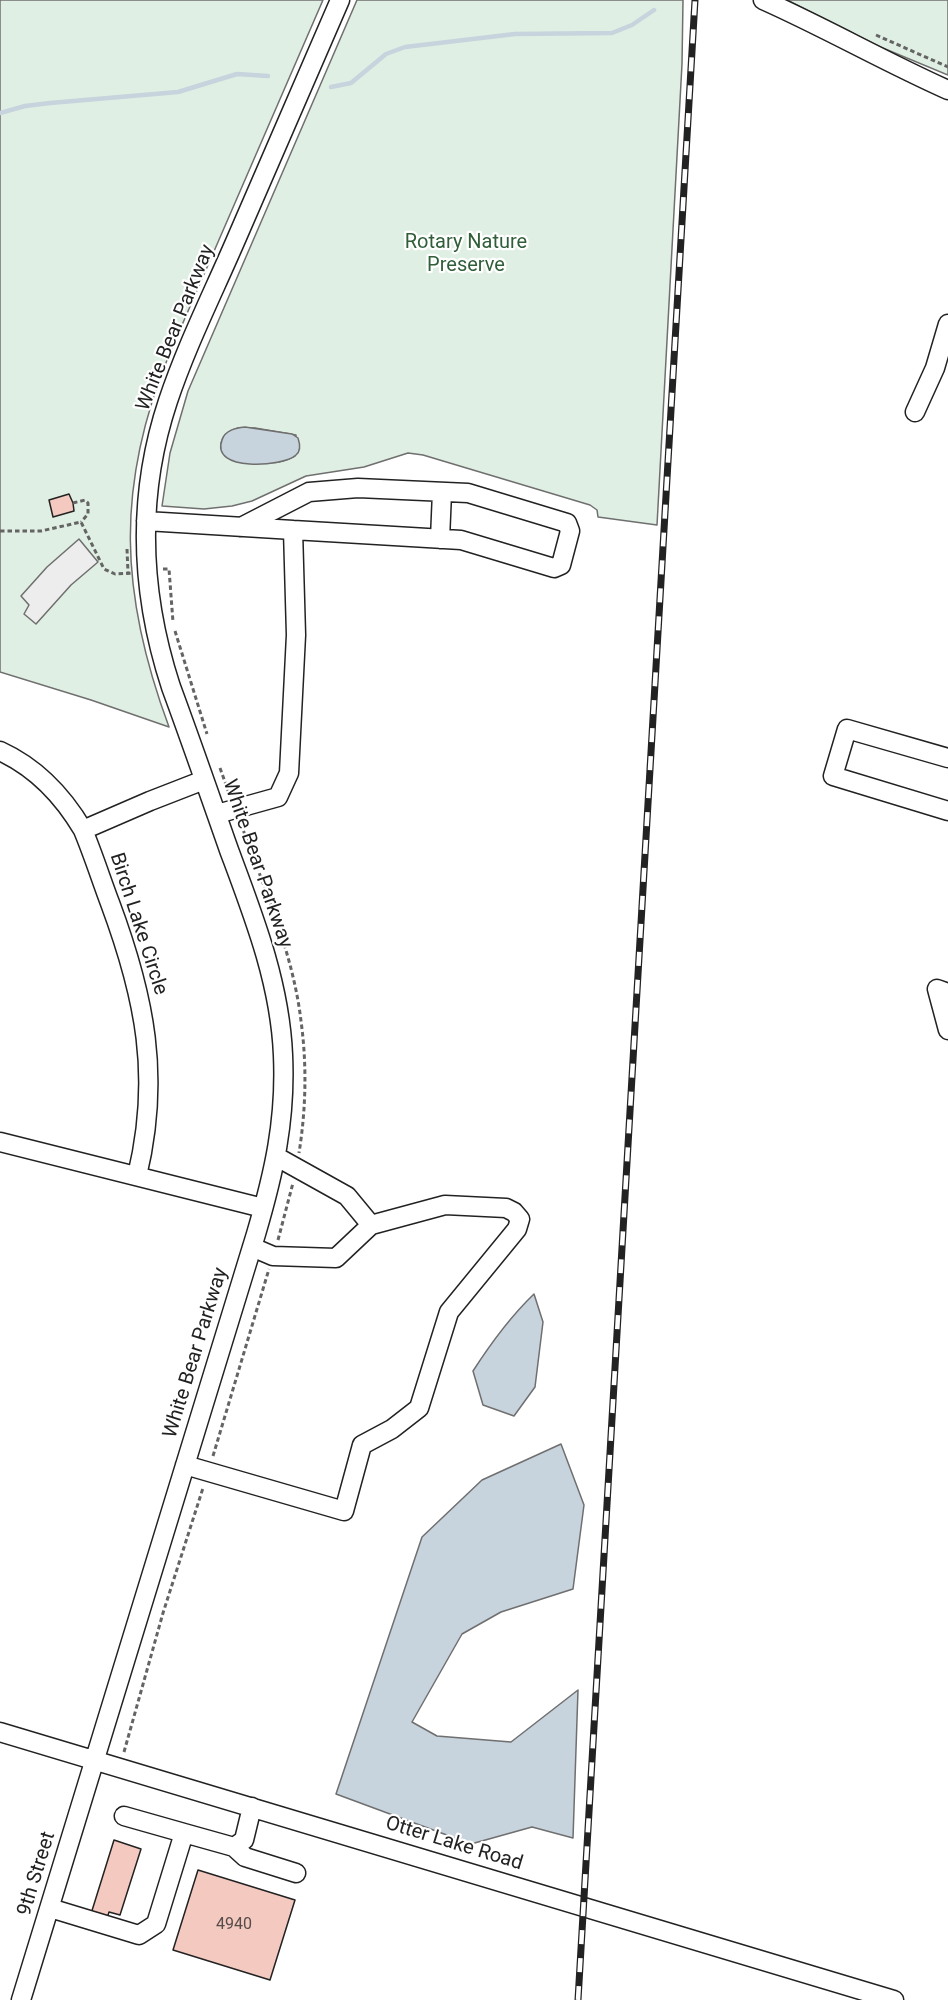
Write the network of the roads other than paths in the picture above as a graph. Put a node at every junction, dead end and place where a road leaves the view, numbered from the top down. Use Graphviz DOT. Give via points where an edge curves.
graph roads {
  1 [pos="340,0"];
  2 [pos="763,0"];
  3 [pos="948,90"];
  4 [pos="948,324"];
  5 [pos="915,412"];
  6 [pos="442,492"];
  7 [pos="146,521"];
  8 [pos="242,527"];
  9 [pos="293,530"];
  10 [pos="440,539"];
  11 [pos="0,751"];
  12 [pos="948,758"];
  13 [pos="204,780"];
  14 [pos="948,811"];
  15 [pos="217,814"];
  16 [pos="83,830"];
  17 [pos="948,993"];
  18 [pos="948,1030"];
  19 [pos="0,1142"];
  20 [pos="277,1157"];
  21 [pos="137,1176"];
  22 [pos="263,1208"];
  23 [pos="371,1225"];
  24 [pos="252,1247"];
  25 [pos="185,1465"];
  26 [pos="0,1732"];
  27 [pos="94,1760"];
  28 [pos="252,1807"];
  29 [pos="124,1816"];
  30 [pos="184,1833"];
  31 [pos="234,1847"];
  32 [pos="296,1873"];
  33 [pos="50,1908"];
  34 [pos="21,2000"];
  35 [pos="894,2000"];
  1 -- 7 [label="street, White Bear Parkway" via="175,381 155,449"];
  2 -- 3 [label="street"];
  4 -- 5 [label="street" via="935,368"];
  6 -- 8 [label="street" via="358,488 309,492"];
  6 -- 10 [label="street"];
  6 -- 10 [label="street" via="468,493 567,523 570,531 561,565 554,568 461,540"];
  7 -- 8 [label="street"];
  7 -- 13 [label="street, White Bear Parkway" via="147,571 156,634"];
  8 -- 9 [label="street"];
  9 -- 10 [label="street"];
  9 -- 15 [label="street" via="296,635 289,773 278,797"];
  11 -- 16 [label="street, Birch Lake Circle" via="44,781"];
  12 -- 14 [label="street" via="847,729 833,776"];
  13 -- 15 [label="street, White Bear Parkway"];
  13 -- 16 [label="street"];
  15 -- 20 [label="street, White Bear Parkway" via="262,942 279,1011 284,1072"];
  16 -- 21 [label="street, Birch Lake Circle" via="127,951 143,1013 148,1102"];
  17 -- 18 [label="street" via="937,989"];
  19 -- 21 [label="street"];
  20 -- 22 [label="street, White Bear Parkway"];
  20 -- 23 [label="street" via="347,1196"];
  21 -- 22 [label="street"];
  22 -- 24 [label="street, White Bear Parkway"];
  23 -- 24 [label="street" via="336,1258 273,1256"];
  23 -- 25 [label="street" via="445,1205 506,1208 520,1219 517,1229 449,1312 419,1408 392,1430 362,1445 344,1512"];
  24 -- 25 [label="street, White Bear Parkway"];
  25 -- 27 [label="street, White Bear Parkway"];
  26 -- 27 [label="street, Otter Lake Road"];
  27 -- 28 [label="street, Otter Lake Road"];
  27 -- 33 [label="street, 9th Street"];
  28 -- 31 [label="street" via="244,1840"];
  28 -- 35 [label="street, Otter Lake Road"];
  29 -- 30 [label="street"];
  30 -- 31 [label="street"];
  30 -- 33 [label="street" via="156,1924 138,1935"];
  31 -- 32 [label="street" via="245,1857"];
  33 -- 34 [label="street, 9th Street"];
}
